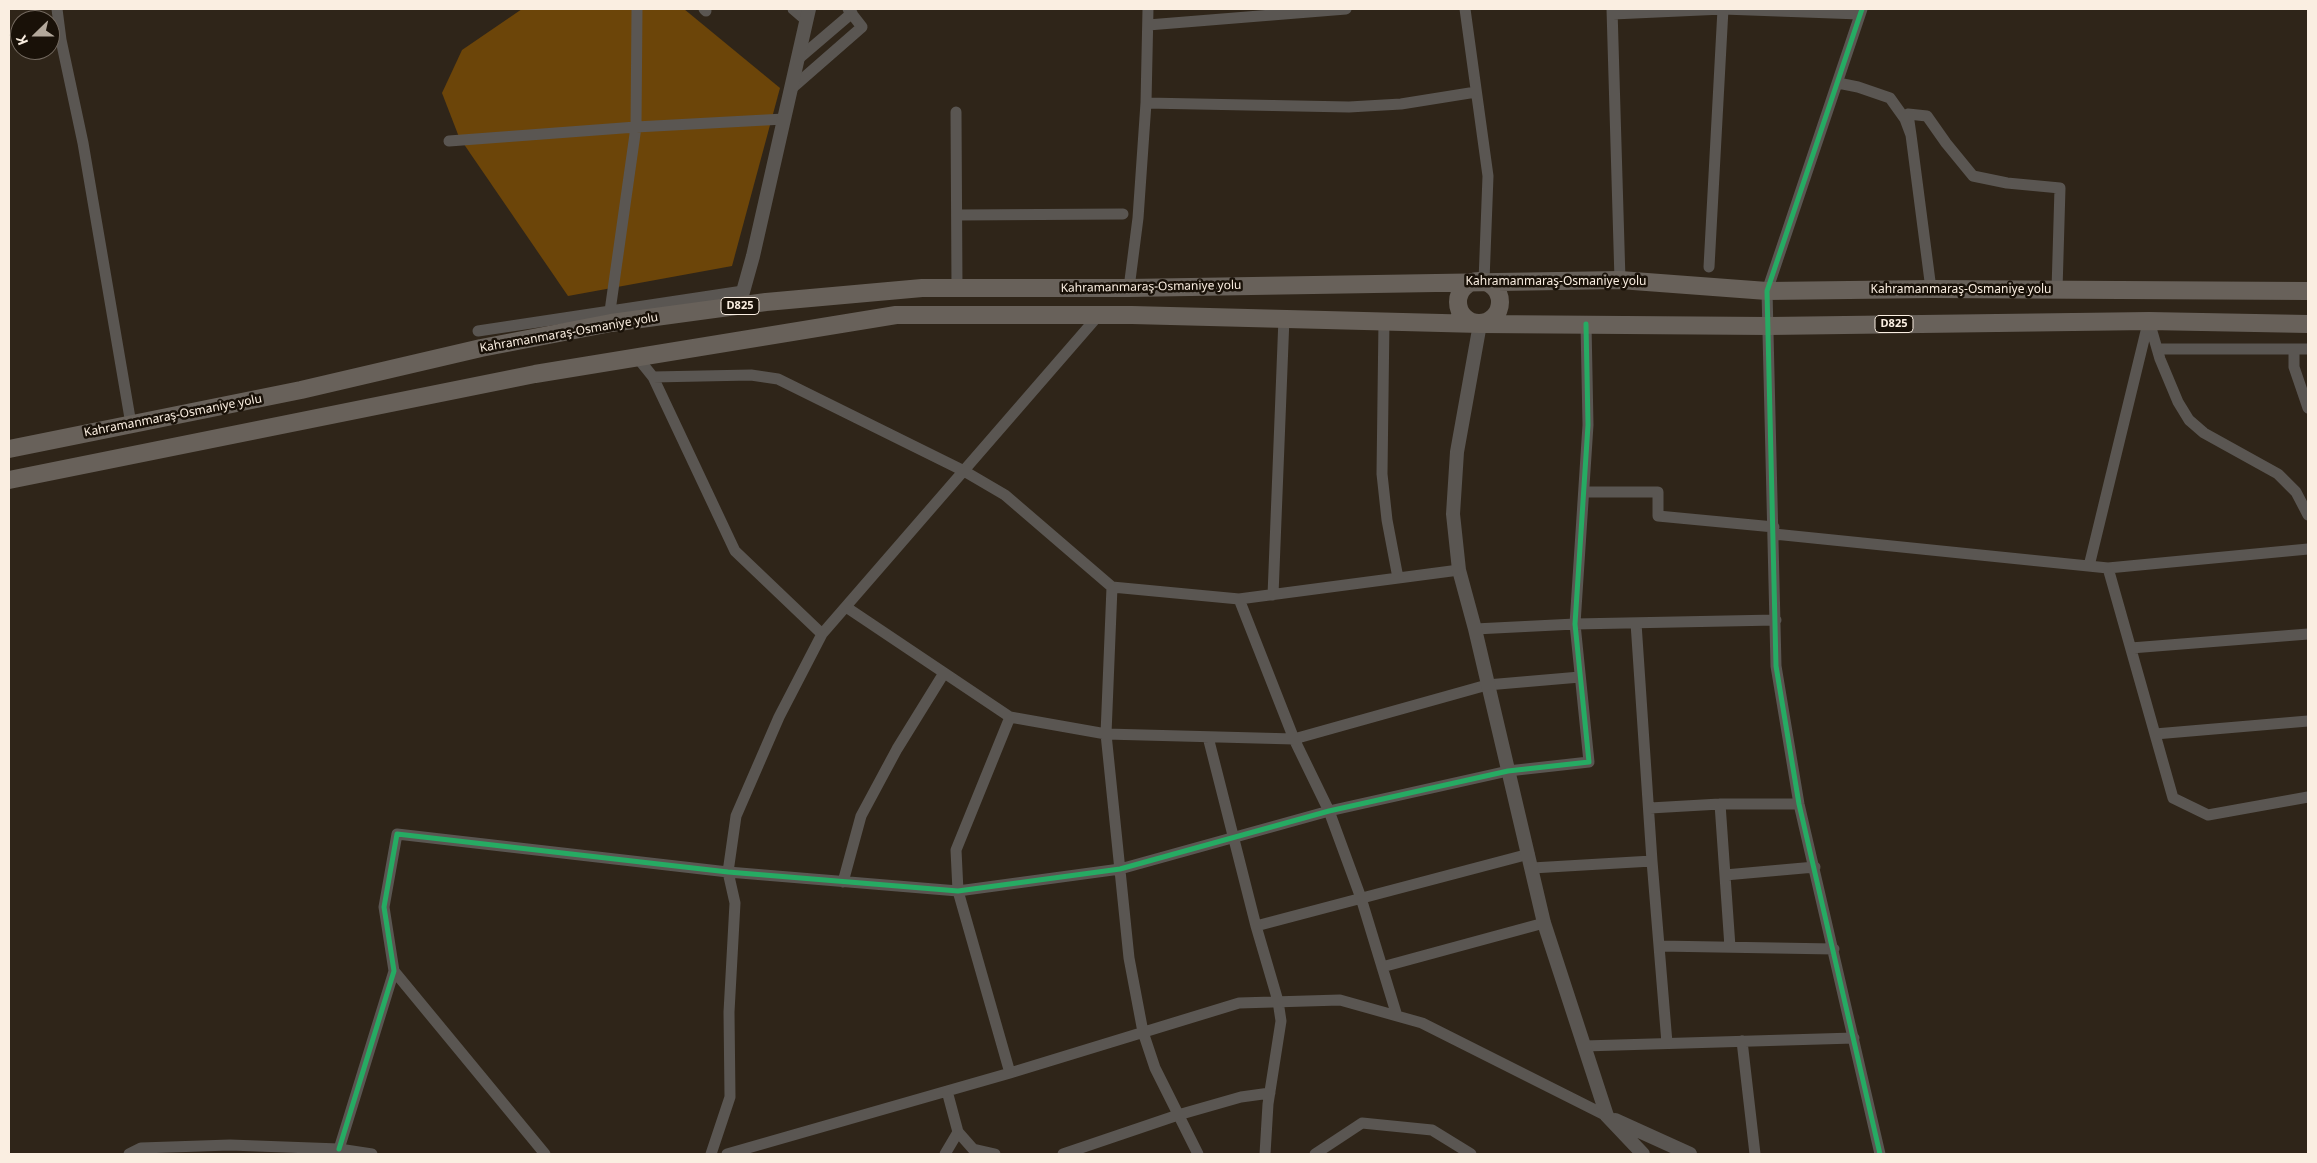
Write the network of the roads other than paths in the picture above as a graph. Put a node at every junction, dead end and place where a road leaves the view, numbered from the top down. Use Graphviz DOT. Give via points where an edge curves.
graph roads {
  1 [pos="57,9"];
  2 [pos="637,9"];
  3 [pos="793,9"];
  4 [pos="1148,9"];
  5 [pos="1346,9"];
  6 [pos="1465,9"];
  7 [pos="1723,9"];
  8 [pos="850,11"];
  9 [pos="1612,11"];
  10 [pos="1861,12"];
  11 [pos="808,15"];
  12 [pos="1148,25"];
  13 [pos="797,60"];
  14 [pos="1838,82"];
  15 [pos="791,89"];
  16 [pos="1476,92"];
  17 [pos="1146,103"];
  18 [pos="956,112"];
  19 [pos="784,119"];
  20 [pos="636,127"];
  21 [pos="1911,135"];
  22 [pos="449,141"];
  23 [pos="1124,214"];
  24 [pos="957,215"];
  25 [pos="1709,266"];
  26 [pos="1620,280"];
  27 [pos="1480,281"];
  28 [pos="958,288"];
  29 [pos="1129,288"];
  30 [pos="1931,289"];
  31 [pos="2057,290"];
  32 [pos="1767,291"];
  33 [pos="2308,291"];
  34 [pos="741,298"];
  35 [pos="610,311"];
  36 [pos="1098,316"];
  37 [pos="1284,318"];
  38 [pos="1384,320"];
  39 [pos="2149,322"];
  40 [pos="1476,323"];
  41 [pos="1586,324"];
  42 [pos="2308,324"];
  43 [pos="1769,326"];
  44 [pos="478,331"];
  45 [pos="2294,349"];
  46 [pos="2308,349"];
  47 [pos="2157,350"];
  48 [pos="637,357"];
  49 [pos="653,377"];
  50 [pos="2308,408"];
  51 [pos="131,424"];
  52 [pos="9,449"];
  53 [pos="964,471"];
  54 [pos="9,480"];
  55 [pos="1584,492"];
  56 [pos="2308,515"];
  57 [pos="1774,531"];
  58 [pos="2308,549"];
  59 [pos="2089,566"];
  60 [pos="2108,568"];
  61 [pos="1459,570"];
  62 [pos="1398,578"];
  63 [pos="1112,587"];
  64 [pos="1273,595"];
  65 [pos="1239,599"];
  66 [pos="846,607"];
  67 [pos="1776,620"];
  68 [pos="1636,623"];
  69 [pos="1575,624"];
  70 [pos="1475,628"];
  71 [pos="822,634"];
  72 [pos="2308,634"];
  73 [pos="2131,648"];
  74 [pos="944,672"];
  75 [pos="1580,677"];
  76 [pos="1487,685"];
  77 [pos="1010,716"];
  78 [pos="2308,721"];
  79 [pos="1106,734"];
  80 [pos="2156,734"];
  81 [pos="1208,737"];
  82 [pos="1294,739"];
  83 [pos="1508,771"];
  84 [pos="2308,797"];
  85 [pos="1720,804"];
  86 [pos="1800,804"];
  87 [pos="1650,808"];
  88 [pos="1329,811"];
  89 [pos="1234,837"];
  90 [pos="1528,854"];
  91 [pos="1652,861"];
  92 [pos="1815,867"];
  93 [pos="1532,868"];
  94 [pos="1120,869"];
  95 [pos="728,872"];
  96 [pos="1725,875"];
  97 [pos="843,882"];
  98 [pos="958,891"];
  99 [pos="1361,898"];
  100 [pos="1544,923"];
  101 [pos="1256,926"];
  102 [pos="1659,946"];
  103 [pos="1730,947"];
  104 [pos="1834,948"];
  105 [pos="1382,967"];
  106 [pos="394,971"];
  107 [pos="1278,1002"];
  108 [pos="1397,1016"];
  109 [pos="1143,1032"];
  110 [pos="1854,1038"];
  111 [pos="1742,1041"];
  112 [pos="1668,1043"];
  113 [pos="1584,1046"];
  114 [pos="1010,1073"];
  115 [pos="946,1091"];
  116 [pos="1270,1092"];
  117 [pos="1178,1115"];
  118 [pos="1607,1116"];
  119 [pos="958,1132"];
  120 [pos="339,1149"];
  121 [pos="245,1150"];
  122 [pos="1458,1151"];
  123 [pos="1265,1153"];
  124 [pos="129,1154"];
  125 [pos="372,1154"];
  126 [pos="545,1154"];
  127 [pos="711,1154"];
  128 [pos="727,1154"];
  129 [pos="945,1154"];
  130 [pos="996,1154"];
  131 [pos="1063,1154"];
  132 [pos="1198,1154"];
  133 [pos="1315,1154"];
  134 [pos="1471,1154"];
  135 [pos="1643,1154"];
  136 [pos="1690,1154"];
  137 [pos="1755,1154"];
  138 [pos="1880,1154"];
  1 -- 51 [label="street"];
  2 -- 20 [label="street"];
  3 -- 11 [label="street"];
  4 -- 12 [label="street"];
  5 -- 12 [label="street"];
  6 -- 16 [label="street"];
  7 -- 9 [label="street"];
  7 -- 10 [label="street"];
  7 -- 25 [label="street"];
  8 -- 13 [label="street"];
  8 -- 15 [label="street" via="862,27"];
  9 -- 26 [label="street"];
  10 -- 14 [label="street"];
  11 -- 13 [label="street"];
  12 -- 17 [label="street"];
  13 -- 15 [label="street"];
  14 -- 21 [label="street" via="1890,98 1905,119"];
  14 -- 32 [label="street"];
  15 -- 19 [label="street"];
  16 -- 17 [label="street" via="1401,104 1349,107"];
  16 -- 27 [label="street" via="1488,176"];
  17 -- 29 [label="street" via="1138,218"];
  18 -- 24 [label="street"];
  19 -- 20 [label="street"];
  19 -- 34 [label="street"];
  20 -- 22 [label="street"];
  20 -- 35 [label="street"];
  21 -- 30 [label="street"];
  21 -- 31 [label="street" via="1908,114 1928,116 1973,176 2060,188"];
  23 -- 24 [label="street"];
  24 -- 28 [label="street"];
  26 -- 27 [label="highway, Kahramanmaraş-Osmaniye yolu / D825"];
  26 -- 32 [label="highway, Kahramanmaraş-Osmaniye yolu / D825"];
  27 -- 29 [label="highway, Kahramanmaraş-Osmaniye yolu / D825"];
  27 -- 40 [label="highway" via="1464,287 1458,300 1461,313"];
  27 -- 40 [label="highway" via="1494,289 1499,301 1491,318"];
  28 -- 29 [label="highway, Kahramanmaraş-Osmaniye yolu / D825"];
  28 -- 34 [label="highway, Kahramanmaraş-Osmaniye yolu / D825"];
  30 -- 31 [label="highway, Kahramanmaraş-Osmaniye yolu / D825"];
  30 -- 32 [label="highway, Kahramanmaraş-Osmaniye yolu / D825"];
  31 -- 33 [label="highway, Kahramanmaraş-Osmaniye yolu / D825"];
  32 -- 43 [label="street"];
  34 -- 35 [label="street"];
  34 -- 51 [label="highway, Kahramanmaraş-Osmaniye yolu / D825" via="481,348 301,390"];
  35 -- 44 [label="street"];
  36 -- 37 [label="highway, D825"];
  36 -- 48 [label="highway, D825" via="896,315"];
  36 -- 53 [label="street"];
  37 -- 38 [label="highway, D825"];
  37 -- 64 [label="street"];
  38 -- 40 [label="highway, D825"];
  38 -- 62 [label="street" via="1382,474"];
  39 -- 42 [label="highway, D825"];
  39 -- 43 [label="highway, D825"];
  39 -- 47 [label="street"];
  39 -- 59 [label="street"];
  40 -- 41 [label="highway, D825"];
  40 -- 61 [label="street" via="1457,452 1453,514"];
  41 -- 43 [label="highway, D825"];
  41 -- 55 [label="street" via="1588,425"];
  43 -- 57 [label="street"];
  45 -- 46 [label="street"];
  45 -- 47 [label="street"];
  45 -- 50 [label="street" via="2294,367"];
  47 -- 56 [label="street" via="2178,402 2189,420 2204,433 2278,474 2296,492"];
  48 -- 49 [label="street"];
  48 -- 54 [label="highway, D825" via="525,376"];
  49 -- 53 [label="street" via="751,375 778,379"];
  49 -- 71 [label="street" via="735,551"];
  51 -- 52 [label="highway, Kahramanmaraş-Osmaniye yolu / D825"];
  53 -- 63 [label="street" via="1005,495"];
  53 -- 66 [label="street"];
  55 -- 57 [label="street" via="1658,492 1658,516"];
  55 -- 69 [label="street"];
  57 -- 59 [label="street"];
  57 -- 67 [label="street"];
  58 -- 60 [label="street"];
  59 -- 60 [label="street"];
  60 -- 73 [label="street"];
  61 -- 62 [label="street"];
  61 -- 70 [label="street"];
  62 -- 64 [label="street"];
  63 -- 65 [label="street"];
  63 -- 79 [label="street"];
  64 -- 65 [label="street"];
  65 -- 82 [label="street"];
  66 -- 71 [label="street"];
  66 -- 74 [label="street"];
  67 -- 68 [label="street"];
  67 -- 86 [label="street" via="1776,666"];
  68 -- 69 [label="street"];
  68 -- 87 [label="street"];
  69 -- 70 [label="street"];
  69 -- 75 [label="street"];
  70 -- 76 [label="street"];
  71 -- 95 [label="street" via="779,717 736,816"];
  72 -- 73 [label="street"];
  73 -- 80 [label="street"];
  74 -- 77 [label="street"];
  74 -- 97 [label="street" via="860,816"];
  75 -- 76 [label="street"];
  75 -- 83 [label="street" via="1589,762"];
  76 -- 82 [label="street"];
  76 -- 83 [label="street"];
  77 -- 79 [label="street"];
  77 -- 98 [label="street" via="956,850"];
  78 -- 80 [label="street"];
  79 -- 81 [label="street"];
  79 -- 94 [label="street"];
  80 -- 84 [label="street" via="2174,798 2208,816"];
  81 -- 82 [label="street"];
  81 -- 89 [label="street"];
  82 -- 88 [label="street"];
  83 -- 88 [label="street"];
  83 -- 90 [label="street"];
  85 -- 86 [label="street"];
  85 -- 87 [label="street"];
  85 -- 96 [label="street"];
  86 -- 92 [label="street"];
  87 -- 91 [label="street"];
  88 -- 89 [label="street"];
  88 -- 99 [label="street"];
  89 -- 94 [label="street"];
  89 -- 101 [label="street"];
  90 -- 93 [label="street"];
  90 -- 99 [label="street"];
  91 -- 93 [label="street"];
  91 -- 102 [label="street"];
  92 -- 96 [label="street"];
  92 -- 104 [label="street"];
  93 -- 100 [label="street"];
  94 -- 98 [label="street"];
  94 -- 109 [label="street" via="1129,958"];
  95 -- 97 [label="street"];
  95 -- 106 [label="street" via="397,834 384,907"];
  95 -- 127 [label="street" via="735,903 729,1012 730,1097"];
  96 -- 103 [label="street"];
  97 -- 98 [label="street"];
  98 -- 114 [label="street"];
  99 -- 101 [label="street"];
  99 -- 105 [label="street"];
  100 -- 105 [label="street"];
  100 -- 113 [label="street"];
  101 -- 107 [label="street"];
  102 -- 103 [label="street"];
  102 -- 112 [label="street"];
  103 -- 104 [label="street"];
  104 -- 110 [label="street"];
  105 -- 108 [label="street"];
  106 -- 120 [label="street"];
  106 -- 126 [label="street"];
  107 -- 108 [label="street" via="1340,1000"];
  107 -- 109 [label="street" via="1239,1002"];
  107 -- 116 [label="street" via="1281,1021"];
  108 -- 118 [label="street" via="1422,1023"];
  109 -- 114 [label="street"];
  109 -- 117 [label="street" via="1155,1068"];
  110 -- 111 [label="street"];
  110 -- 138 [label="street"];
  111 -- 112 [label="street"];
  111 -- 137 [label="street"];
  112 -- 113 [label="street"];
  113 -- 118 [label="street"];
  114 -- 115 [label="street"];
  115 -- 119 [label="street"];
  115 -- 128 [label="street"];
  116 -- 117 [label="street"];
  116 -- 123 [label="street"];
  117 -- 131 [label="street"];
  117 -- 132 [label="street"];
  118 -- 135 [label="street"];
  118 -- 136 [label="street"];
  119 -- 129 [label="street"];
  119 -- 130 [label="street" via="973,1149"];
  120 -- 121 [label="street"];
  120 -- 125 [label="street"];
  121 -- 124 [label="street" via="140,1148"];
  122 -- 133 [label="street" via="1432,1130 1362,1123"];
  122 -- 134 [label="street"];
}
